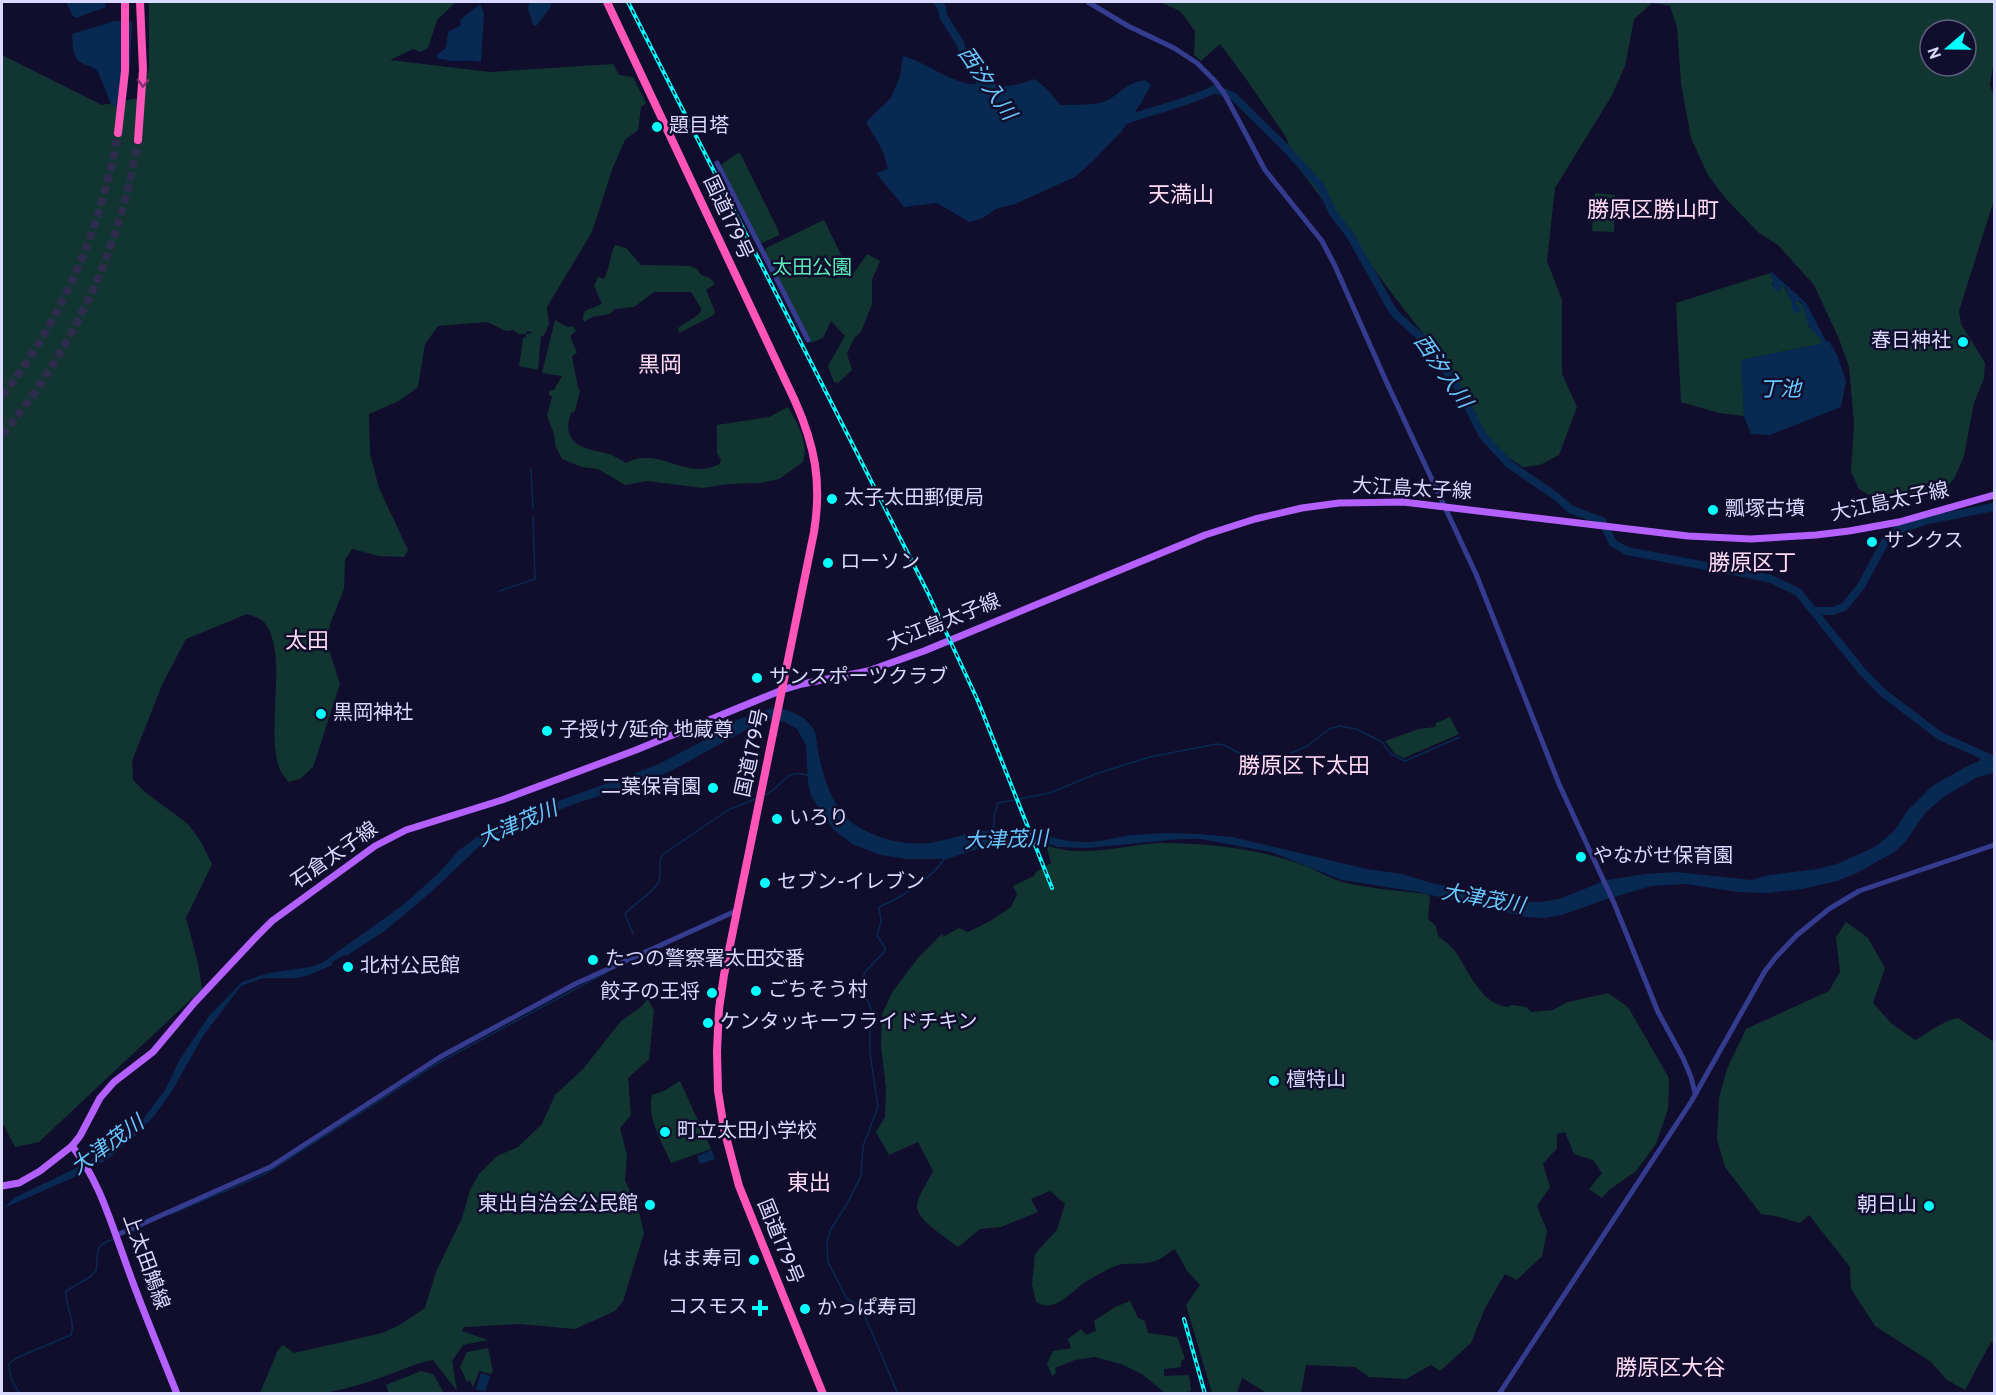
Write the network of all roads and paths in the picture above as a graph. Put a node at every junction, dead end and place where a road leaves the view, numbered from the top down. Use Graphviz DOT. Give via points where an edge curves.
graph roads {
  1 [pos="123,2"];
  2 [pos="140,2"];
  3 [pos="607,2"];
  4 [pos="1088,2"];
  5 [pos="118,133"];
  6 [pos="138,140"];
  7 [pos="717,163"];
  8 [pos="808,340"];
  9 [pos="1995,495"];
  10 [pos="1445,506"];
  11 [pos="782,690"];
  12 [pos="1995,845"];
  13 [pos="738,910"];
  14 [pos="1695,1093"];
  15 [pos="72,1146"];
  16 [pos="2,1186"];
  17 [pos="117,1235"];
  18 [pos="177,1394"];
  19 [pos="823,1394"];
  20 [pos="1499,1394"];
  1 -- 5 [label="highway" via="125,71"];
  2 -- 6 [label="highway, one-way" via="143,70"];
  3 -- 11 [label="highway, 国道179号" via="811,440 817,475 816,515"];
  4 -- 10 [label="street" via="1197,63 1224,93 1265,170 1311,226 1331,258"];
  7 -- 8 [label="street"];
  9 -- 10 [label="main road, 大江島太子線" via="1899,522 1816,535 1751,538 1596,525"];
  10 -- 11 [label="main road, 大江島太子線" via="1339,503 1255,519 1144,559 924,651 868,671"];
  10 -- 14 [label="street" via="1559,784 1614,903 1658,1012 1683,1058"];
  11 -- 13 [label="highway, 国道179号"];
  11 -- 15 [label="main road, 石倉太子線" via="502,800 406,830 375,846 258,934 153,1053 114,1082"];
  12 -- 14 [label="street" via="1859,891 1814,921 1765,971"];
  13 -- 17 [label="street" via="585,979 440,1057 270,1167"];
  13 -- 19 [label="highway, 国道179号" via="719,1009 717,1051 722,1118 740,1186"];
  14 -- 20 [label="street"];
  15 -- 16 [label="main road, 石倉太子線" via="40,1171 18,1183"];
  15 -- 17 [label="main road, 上太田鵤線" via="103,1197"];
  17 -- 18 [label="main road, 上太田鵤線"];
}
